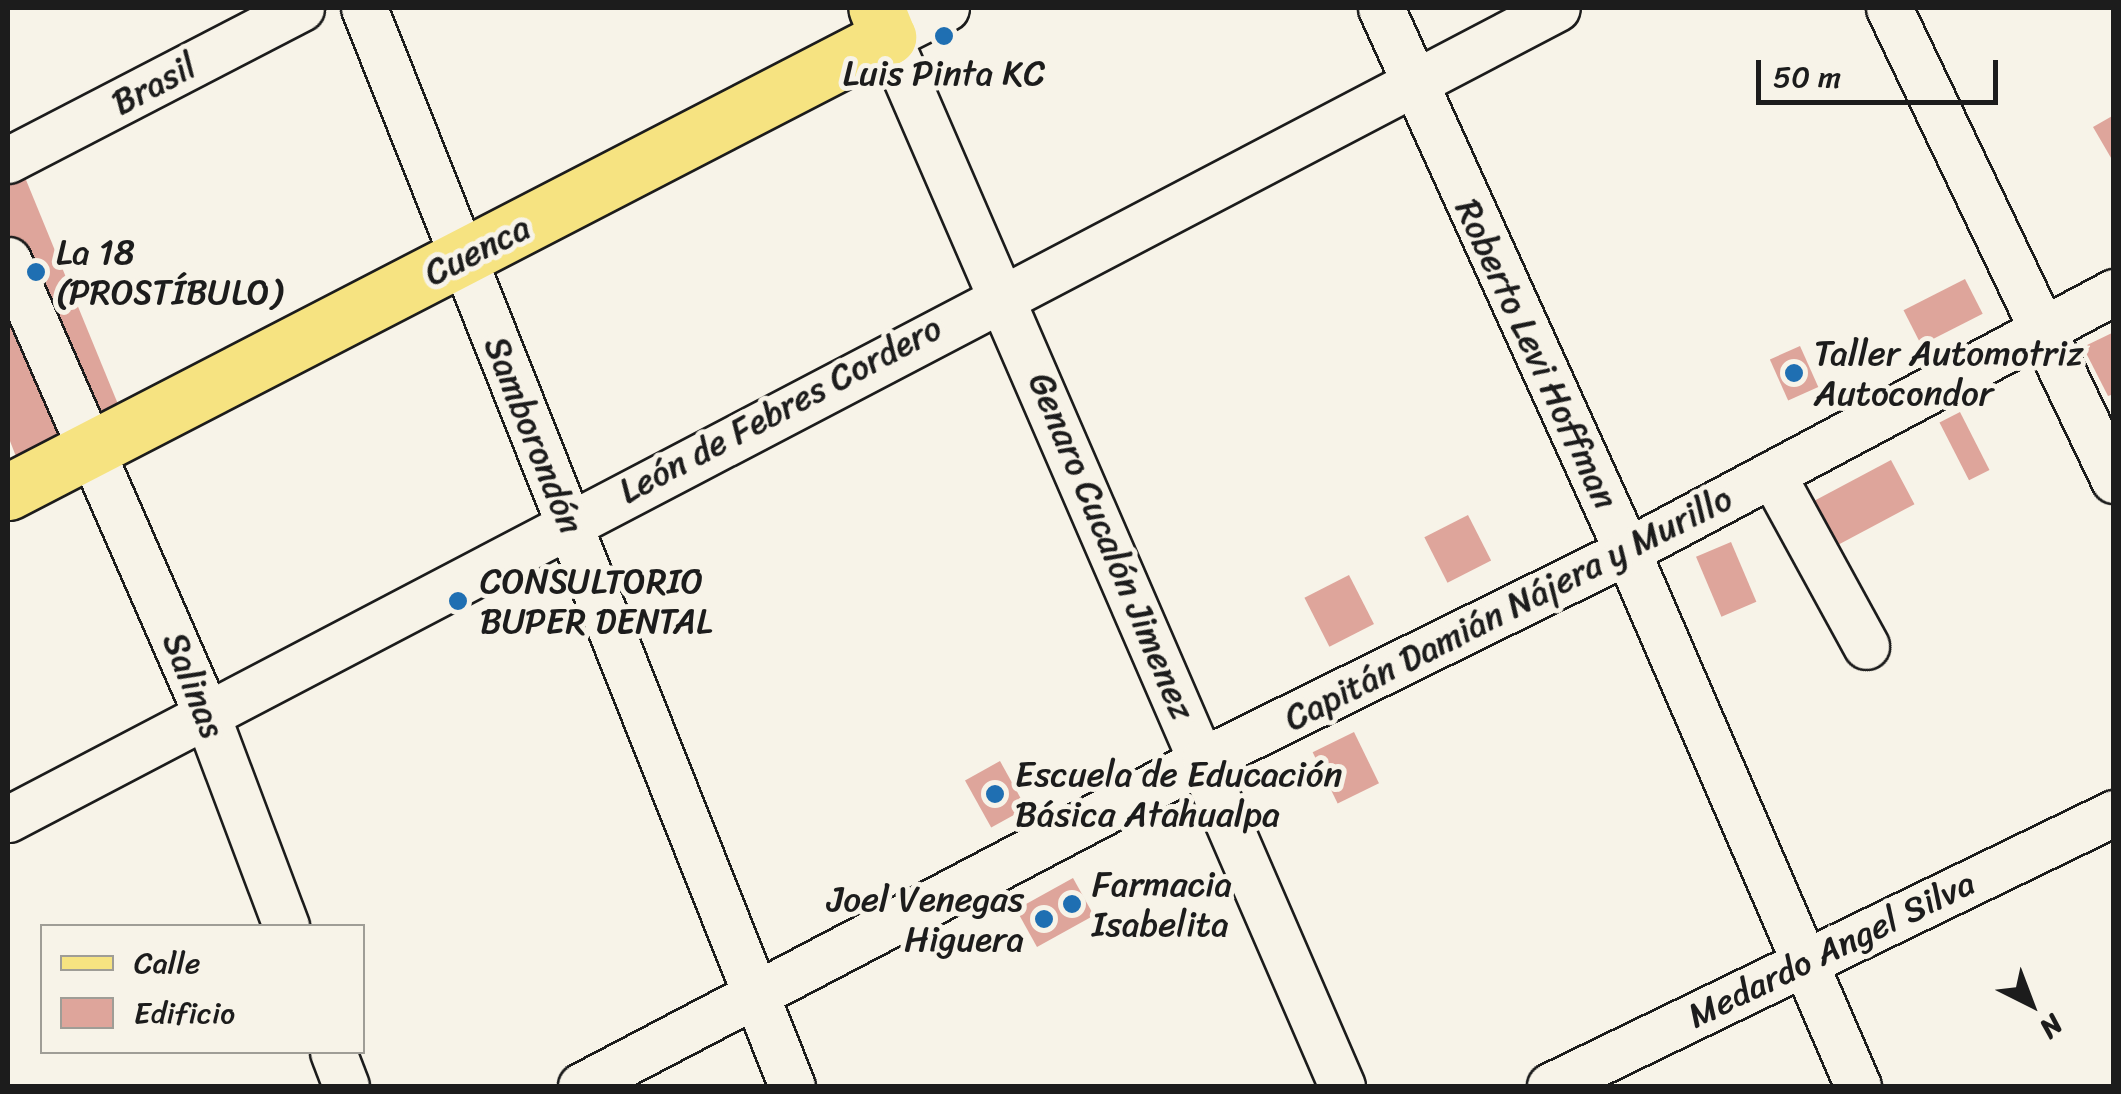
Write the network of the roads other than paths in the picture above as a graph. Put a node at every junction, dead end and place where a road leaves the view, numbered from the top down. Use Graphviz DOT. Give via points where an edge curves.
graph roads {
  1 [pos="300,8"];
  2 [pos="364,8"];
  3 [pos="946,8"];
  4 [pos="1381,8"];
  5 [pos="1557,8"];
  6 [pos="1888,8"];
  7 [pos="882,22"];
  8 [pos="1412,84"];
  9 [pos="8,160"];
  10 [pos="464,257"];
  11 [pos="8,260"];
  12 [pos="2114,292"];
  13 [pos="1002,293"];
  14 [pos="2043,331"];
  15 [pos="87,441"];
  16 [pos="1772,474"];
  17 [pos="2114,480"];
  18 [pos="8,492"];
  19 [pos="568,520"];
  20 [pos="1627,551"];
  21 [pos="1866,646"];
  22 [pos="206,713"];
  23 [pos="1205,759"];
  24 [pos="2114,813"];
  25 [pos="8,819"];
  26 [pos="285,924"];
  27 [pos="1805,961"];
  28 [pos="757,996"];
  29 [pos="334,1054"];
  30 [pos="346,1086"];
  31 [pos="581,1086"];
  32 [pos="792,1086"];
  33 [pos="1342,1086"];
  34 [pos="1550,1086"];
  35 [pos="1858,1086"];
  1 -- 9 [label="street, Brasil"];
  2 -- 10 [label="street, Samborondón"];
  3 -- 7 [label="street, Cuenca"];
  4 -- 8 [label="street, Roberto Levi Hoffman"];
  5 -- 8 [label="street, León de Febres Cordero"];
  6 -- 14 [label="street"];
  7 -- 10 [label="main road, Cuenca"];
  7 -- 13 [label="street, Genaro Cucalón Jimenez"];
  8 -- 13 [label="street, León de Febres Cordero"];
  8 -- 20 [label="street, Roberto Levi Hoffman"];
  10 -- 15 [label="main road, Cuenca"];
  10 -- 19 [label="street, Samborondón"];
  11 -- 15 [label="street, Salinas"];
  12 -- 14 [label="street, Capitán Damián Nájera y Murillo"];
  13 -- 19 [label="street, León de Febres Cordero"];
  13 -- 23 [label="street, Genaro Cucalón Jimenez"];
  14 -- 16 [label="street, Capitán Damián Nájera y Murillo"];
  14 -- 17 [label="street"];
  15 -- 18 [label="main road, Cuenca"];
  15 -- 22 [label="street, Salinas"];
  16 -- 20 [label="street, Capitán Damián Nájera y Murillo"];
  16 -- 21 [label="street"];
  19 -- 22 [label="street, León de Febres Cordero"];
  19 -- 28 [label="street, Samborondón"];
  20 -- 23 [label="street, Capitán Damián Nájera y Murillo"];
  20 -- 27 [label="street, Roberto Levi Hoffman"];
  22 -- 25 [label="street, León de Febres Cordero"];
  22 -- 26 [label="street, Salinas"];
  23 -- 28 [label="street, Capitán Damián Nájera y Murillo"];
  23 -- 33 [label="street, Genaro Cucalón Jimenez"];
  24 -- 27 [label="street, Medardo Angel Silva"];
  27 -- 34 [label="street, Medardo Angel Silva"];
  27 -- 35 [label="street, Roberto Levi Hoffman"];
  28 -- 31 [label="street, Capitán Damián Nájera y Murillo"];
  28 -- 32 [label="street, Samborondón"];
  29 -- 30 [label="street"];
}
